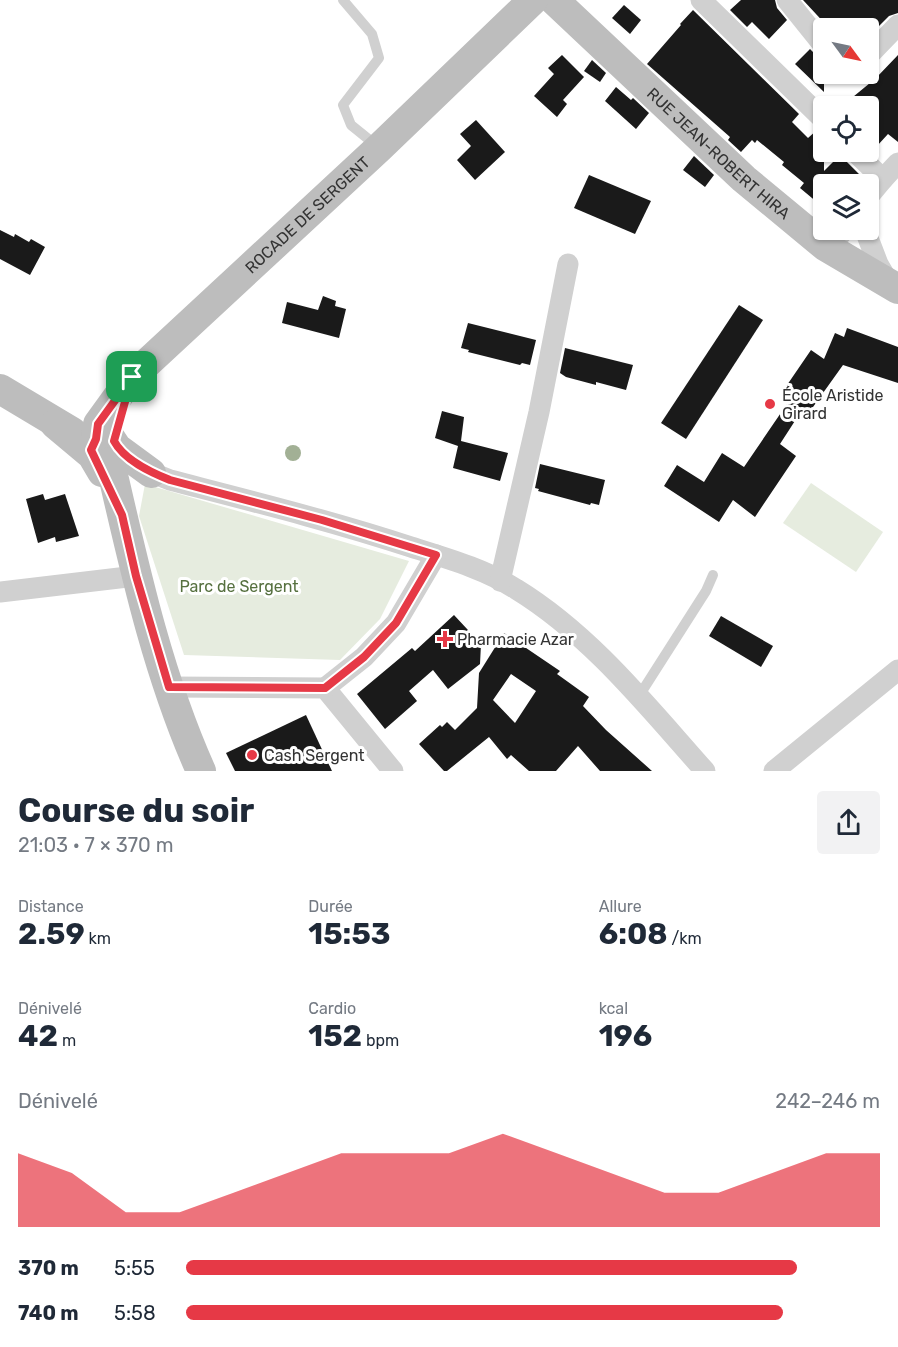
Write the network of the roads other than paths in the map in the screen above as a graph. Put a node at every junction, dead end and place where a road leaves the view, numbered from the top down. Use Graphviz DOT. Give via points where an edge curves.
graph roads {
  1 [pos="343,0"];
  2 [pos="533,0"];
  3 [pos="554,0"];
  4 [pos="701,0"];
  5 [pos="787,0"];
  6 [pos="898,25"];
  7 [pos="813,32"];
  8 [pos="879,45"];
  9 [pos="813,109"];
  10 [pos="379,148"];
  11 [pos="865,162"];
  12 [pos="898,163"];
  13 [pos="883,179"];
  14 [pos="879,184"];
  15 [pos="813,224"];
  16 [pos="838,240"];
  17 [pos="869,240"];
  18 [pos="567,264"];
  19 [pos="894,286"];
  20 [pos="0,389"];
  21 [pos="103,450"];
  22 [pos="151,472"];
  23 [pos="436,555"];
  24 [pos="136,576"];
  25 [pos="713,576"];
  26 [pos="500,581"];
  27 [pos="0,592"];
  28 [pos="898,670"];
  29 [pos="169,687"];
  30 [pos="325,688"];
  31 [pos="639,696"];
  32 [pos="201,771"];
  33 [pos="393,771"];
  34 [pos="705,771"];
  35 [pos="774,771"];
  1 -- 10 [label="lane" via="372,34 379,58 343,105 351,125"];
  2 -- 10 [label="main road, ROCADE DE SERGENT"];
  3 -- 15 [label="main road, RUE JEAN-ROBERT HIRA" via="744,179"];
  4 -- 9 [label="street"];
  5 -- 7 [label="street"];
  6 -- 8 [label="street"];
  10 -- 21 [label="main road, ROCADE DE SERGENT" via="132,377"];
  11 -- 13 [label="street"];
  12 -- 13 [label="street"];
  13 -- 14 [label="street"];
  16 -- 19 [label="main road, RUE JEAN-ROBERT HIRA"];
  17 -- 19 [label="street" via="878,264"];
  18 -- 26 [label="street" via="539,412"];
  20 -- 21 [label="main road"];
  21 -- 22 [label="main road"];
  21 -- 24 [label="main road"];
  22 -- 23 [label="street"];
  23 -- 26 [label="street"];
  23 -- 30 [label="street" via="396,623 364,657"];
  24 -- 27 [label="street"];
  24 -- 29 [label="main road"];
  25 -- 31 [label="lane"];
  26 -- 31 [label="street" via="560,621"];
  28 -- 35 [label="street"];
  29 -- 30 [label="street"];
  29 -- 32 [label="main road"];
  30 -- 33 [label="street"];
  31 -- 34 [label="street"];
}
